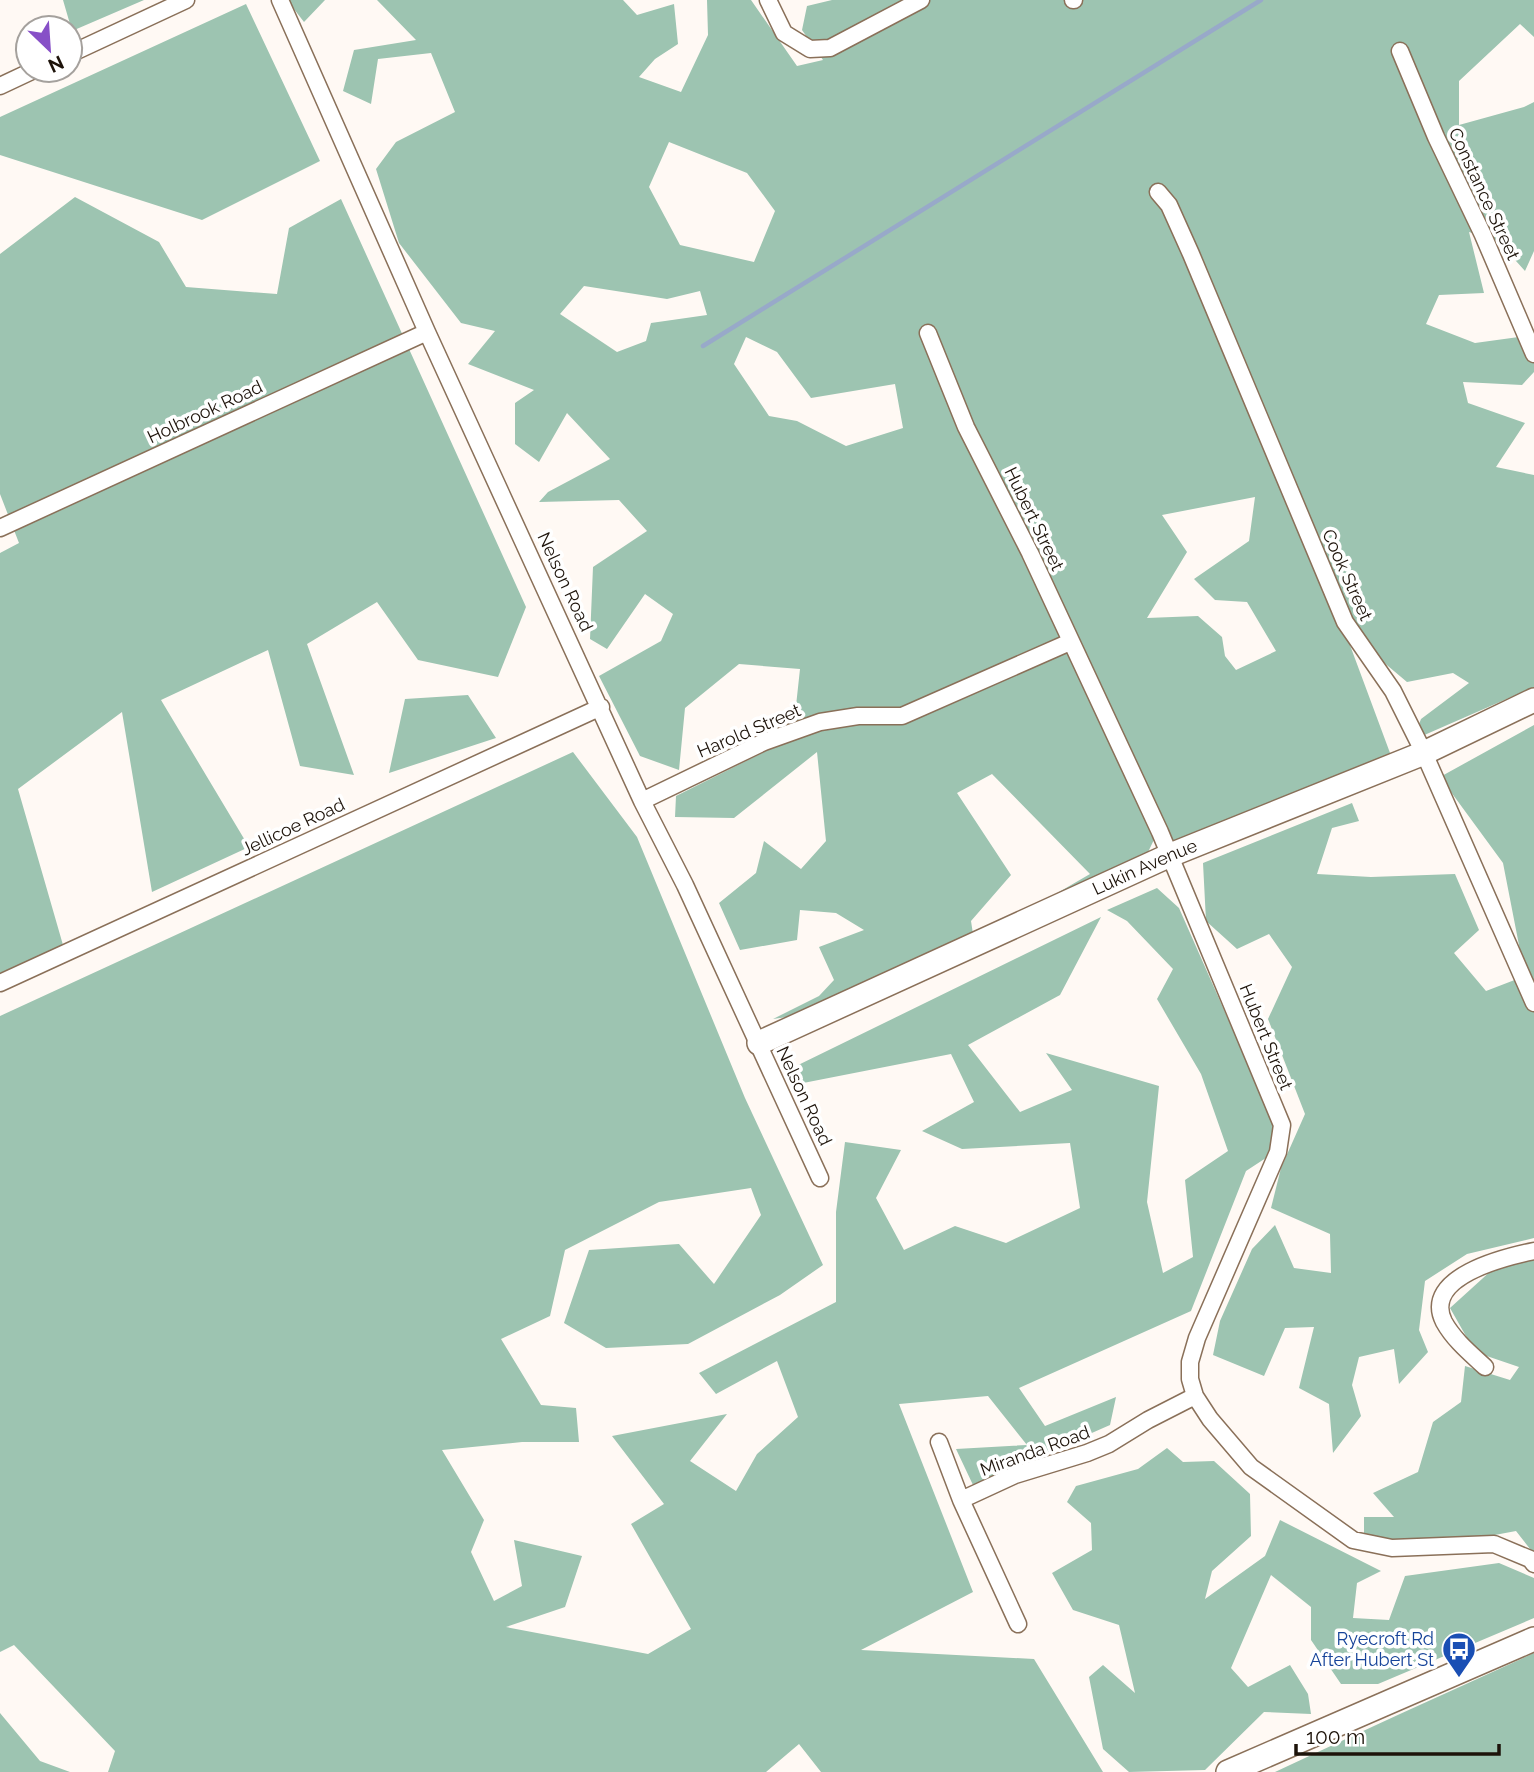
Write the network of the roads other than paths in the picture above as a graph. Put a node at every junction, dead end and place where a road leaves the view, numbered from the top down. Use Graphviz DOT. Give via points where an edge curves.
graph roads {
  1 [pos="186,0"];
  2 [pos="280,0"];
  3 [pos="768,0"];
  4 [pos="921,0"];
  5 [pos="84,47"];
  6 [pos="1400,51"];
  7 [pos="1158,192"];
  8 [pos="427,332"];
  9 [pos="928,333"];
  10 [pos="1534,354"];
  11 [pos="0,528"];
  12 [pos="1070,642"];
  13 [pos="1534,700"];
  14 [pos="601,707"];
  15 [pos="1424,753"];
  16 [pos="642,801"];
  17 [pos="1168,856"];
  18 [pos="0,983"];
  19 [pos="1534,1003"];
  20 [pos="759,1043"];
  21 [pos="820,1178"];
  22 [pos="1534,1251"];
  23 [pos="1485,1367"];
  24 [pos="1195,1396"];
  25 [pos="939,1442"];
  26 [pos="961,1500"];
  27 [pos="1534,1564"];
  28 [pos="1018,1624"];
  29 [pos="1534,1639"];
  30 [pos="1228,1772"];
  1 -- 5 [label="street"];
  2 -- 8 [label="street, Nelson Road"];
  3 -- 4 [label="street" via="784,33 810,49 830,48"];
  6 -- 10 [label="street, Constance Street"];
  7 -- 15 [label="street, Cook Street" via="1169,205 1191,254 1345,622 1393,691"];
  8 -- 11 [label="street, Holbrook Road"];
  8 -- 14 [label="street, Nelson Road"];
  9 -- 12 [label="street, Hubert Street" via="966,427"];
  12 -- 16 [label="street, Harold Street" via="902,716 820,722 764,742"];
  12 -- 17 [label="street, Hubert Street"];
  13 -- 15 [label="street, Lukin Avenue"];
  14 -- 16 [label="street, Nelson Road"];
  14 -- 18 [label="street, Jellicoe Road"];
  15 -- 17 [label="street, Lukin Avenue"];
  15 -- 19 [label="street, Cook Street"];
  16 -- 20 [label="street, Nelson Road"];
  17 -- 20 [label="street, Lukin Avenue"];
  17 -- 24 [label="street, Hubert Street" via="1282,1125 1278,1152 1197,1338 1190,1362"];
  20 -- 21 [label="street, Nelson Road"];
  22 -- 23 [label="street" via="1503,1257 1454,1279 1441,1298 1443,1320"];
  24 -- 26 [label="street, Miranda Road" via="1109,1444 1015,1475"];
  24 -- 27 [label="street, Hubert Street" via="1251,1466 1353,1540 1392,1549 1494,1544"];
  25 -- 26 [label="street"];
  26 -- 28 [label="street"];
  29 -- 30 [label="street"];
}
